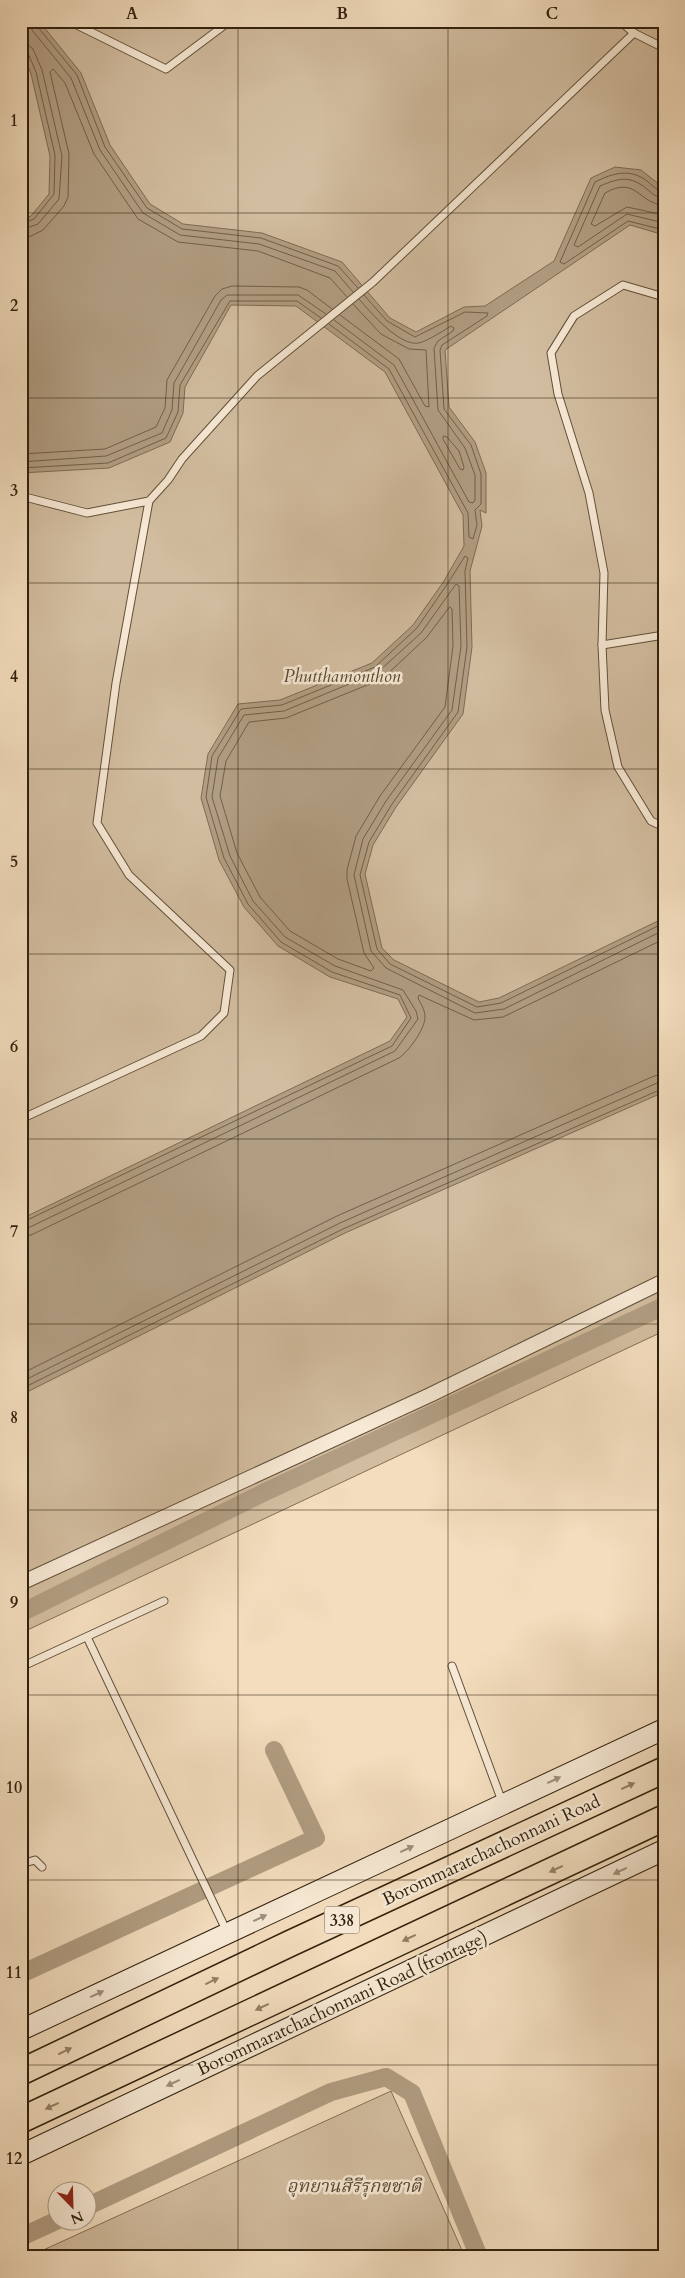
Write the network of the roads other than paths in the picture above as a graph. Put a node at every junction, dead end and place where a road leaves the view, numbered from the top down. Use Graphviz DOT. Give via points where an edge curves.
graph roads {
  1 [pos="74,21"];
  2 [pos="230,21"];
  3 [pos="620,21"];
  4 [pos="634,33"];
  5 [pos="664,48"];
  6 [pos="664,296"];
  7 [pos="21,496"];
  8 [pos="150,501"];
  9 [pos="664,635"];
  10 [pos="602,645"];
  11 [pos="664,828"];
  12 [pos="21,1119"];
  13 [pos="664,1282"];
  14 [pos="21,1583"];
  15 [pos="164,1601"];
  16 [pos="87,1637"];
  17 [pos="452,1666"];
  18 [pos="21,1667"];
  19 [pos="664,1729"];
  20 [pos="664,1770"];
  21 [pos="503,1804"];
  22 [pos="664,1818"];
  23 [pos="664,1850"];
  24 [pos="21,1864"];
  25 [pos="42,1867"];
  26 [pos="227,1934"];
  27 [pos="21,2030"];
  28 [pos="21,2072"];
  29 [pos="21,2120"];
  30 [pos="21,2155"];
  1 -- 2 [label="lane" via="166,69"];
  3 -- 4 [label="lane"];
  4 -- 5 [label="lane"];
  4 -- 8 [label="lane" via="373,282 257,376 182,459"];
  6 -- 10 [label="lane" via="623,285 574,316 551,353 558,394 589,493 604,573"];
  7 -- 8 [label="lane" via="87,513"];
  8 -- 12 [label="lane" via="116,683 97,824 129,875 230,970 224,1014 202,1036"];
  9 -- 10 [label="lane"];
  10 -- 11 [label="lane" via="605,710 618,767 651,822"];
  13 -- 14 [label="street" via="430,1395"];
  15 -- 16 [label="lane"];
  16 -- 18 [label="lane"];
  16 -- 26 [label="lane"];
  17 -- 21 [label="lane"];
  21 -- 19 [label="main road, 338, one-way"];
  28 -- 20 [label="highway, Borommaratchachonnani Road / 338, one-way"];
  26 -- 21 [label="main road, 338, one-way"];
  22 -- 29 [label="highway, 338, one-way"];
  23 -- 30 [label="main road, Borommaratchachonnani Road (frontage), one-way"];
  24 -- 25 [label="lane" via="35,1860"];
  27 -- 26 [label="main road, 338, one-way"];
}
